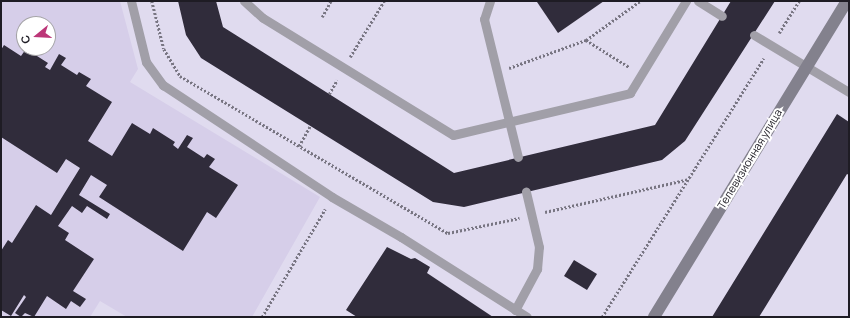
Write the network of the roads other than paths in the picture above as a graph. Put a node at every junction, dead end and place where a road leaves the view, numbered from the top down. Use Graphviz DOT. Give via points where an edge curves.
graph roads {
  1 [pos="131,1"];
  2 [pos="244,1"];
  3 [pos="490,1"];
  4 [pos="686,1"];
  5 [pos="698,1"];
  6 [pos="847,1"];
  7 [pos="722,16"];
  8 [pos="754,35"];
  9 [pos="806,68"];
  10 [pos="849,92"];
  11 [pos="510,121"];
  12 [pos="518,157"];
  13 [pos="526,192"];
  14 [pos="515,310"];
  15 [pos="527,317"];
  16 [pos="654,317"];
  1 -- 14 [label="lane" via="146,62 163,85 332,197 401,237"];
  2 -- 11 [label="lane" via="263,18 453,135"];
  3 -- 11 [label="lane" via="484,19"];
  4 -- 11 [label="lane" via="630,93"];
  5 -- 7 [label="lane"];
  6 -- 9 [label="street, Телевизионная улица"];
  8 -- 9 [label="lane"];
  9 -- 10 [label="lane"];
  9 -- 16 [label="street, Телевизионная улица"];
  11 -- 12 [label="lane"];
  13 -- 14 [label="lane" via="539,247 538,269"];
  14 -- 15 [label="lane"];
}
